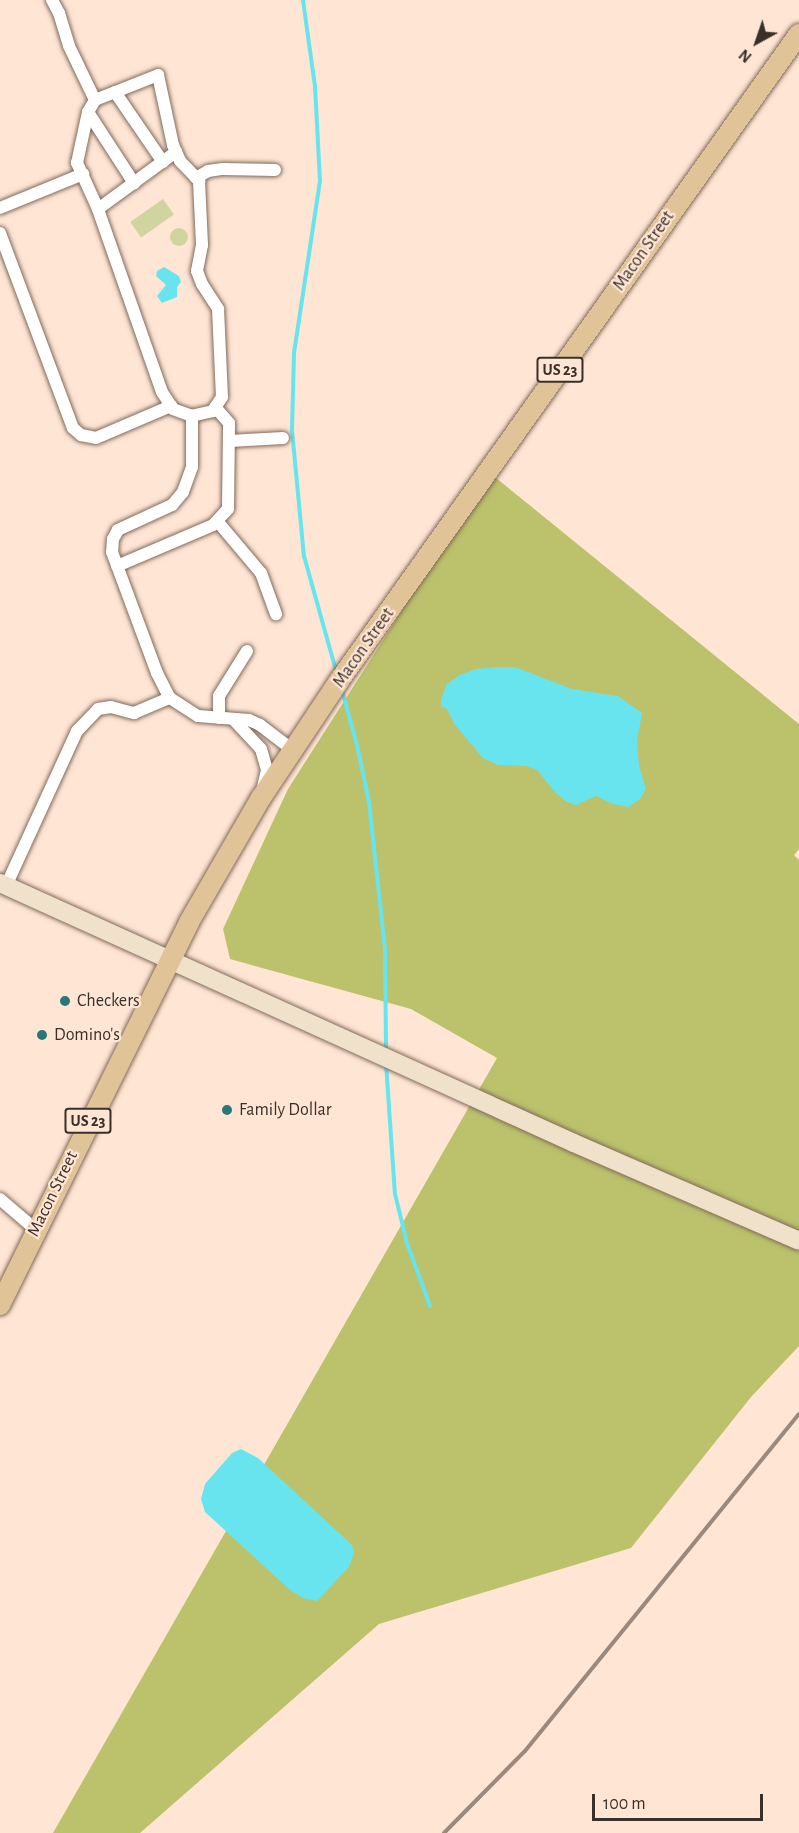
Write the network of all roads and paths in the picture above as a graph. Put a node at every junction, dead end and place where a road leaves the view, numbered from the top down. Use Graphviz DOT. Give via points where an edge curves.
graph roads {
  1 [pos="52,0"];
  2 [pos="799,33"];
  3 [pos="115,92"];
  4 [pos="95,100"];
  5 [pos="88,112"];
  6 [pos="176,152"];
  7 [pos="163,162"];
  8 [pos="275,170"];
  9 [pos="83,174"];
  10 [pos="196,178"];
  11 [pos="134,183"];
  12 [pos="0,208"];
  13 [pos="98,209"];
  14 [pos="0,233"];
  15 [pos="171,406"];
  16 [pos="215,407"];
  17 [pos="192,416"];
  18 [pos="283,438"];
  19 [pos="229,441"];
  20 [pos="218,522"];
  21 [pos="117,566"];
  22 [pos="276,614"];
  23 [pos="247,651"];
  24 [pos="170,698"];
  25 [pos="219,718"];
  26 [pos="233,719"];
  27 [pos="294,751"];
  28 [pos="261,798"];
  29 [pos="3,885"];
  30 [pos="169,960"];
  31 [pos="0,1199"];
  32 [pos="35,1229"];
  33 [pos="799,1240"];
  34 [pos="0,1305"];
  1 -- 4 [label="street"];
  2 -- 27 [label="main road, Macon Street / US 23"];
  3 -- 4 [label="street"];
  3 -- 6 [label="street" via="158,75"];
  3 -- 7 [label="street"];
  4 -- 5 [label="street"];
  5 -- 9 [label="street" via="77,163"];
  5 -- 11 [label="street"];
  6 -- 7 [label="street"];
  6 -- 10 [label="street"];
  7 -- 11 [label="street"];
  8 -- 10 [label="street" via="208,171"];
  9 -- 12 [label="street"];
  9 -- 13 [label="street"];
  10 -- 16 [label="street" via="202,192 202,245 197,272 218,309 219,319 223,384 222,397"];
  11 -- 13 [label="street"];
  13 -- 15 [label="street" via="150,361"];
  14 -- 15 [label="street" via="73,428 81,435 96,438"];
  15 -- 17 [label="street"];
  16 -- 17 [label="street" via="205,415"];
  16 -- 19 [label="street" via="229,423"];
  17 -- 21 [label="street" via="192,467 183,492 172,505 118,530 112,539"];
  18 -- 19 [label="street"];
  19 -- 20 [label="street" via="228,509"];
  20 -- 21 [label="street"];
  20 -- 22 [label="street" via="261,573"];
  21 -- 24 [label="street"];
  23 -- 25 [label="street" via="219,696"];
  24 -- 25 [label="street" via="198,716"];
  24 -- 29 [label="street" via="134,713 111,707 98,709 78,731"];
  25 -- 26 [label="street"];
  26 -- 27 [label="street" via="260,725"];
  26 -- 28 [label="street" via="253,738 264,758 267,770"];
  27 -- 28 [label="main road, Macon Street / US 23"];
  28 -- 30 [label="main road, Macon Street / US 23"];
  29 -- 30 [label="main road"];
  30 -- 32 [label="main road, Macon Street / US 23"];
  30 -- 33 [label="main road"];
  31 -- 32 [label="street"];
  32 -- 34 [label="main road, Macon Street / US 23"];
}
